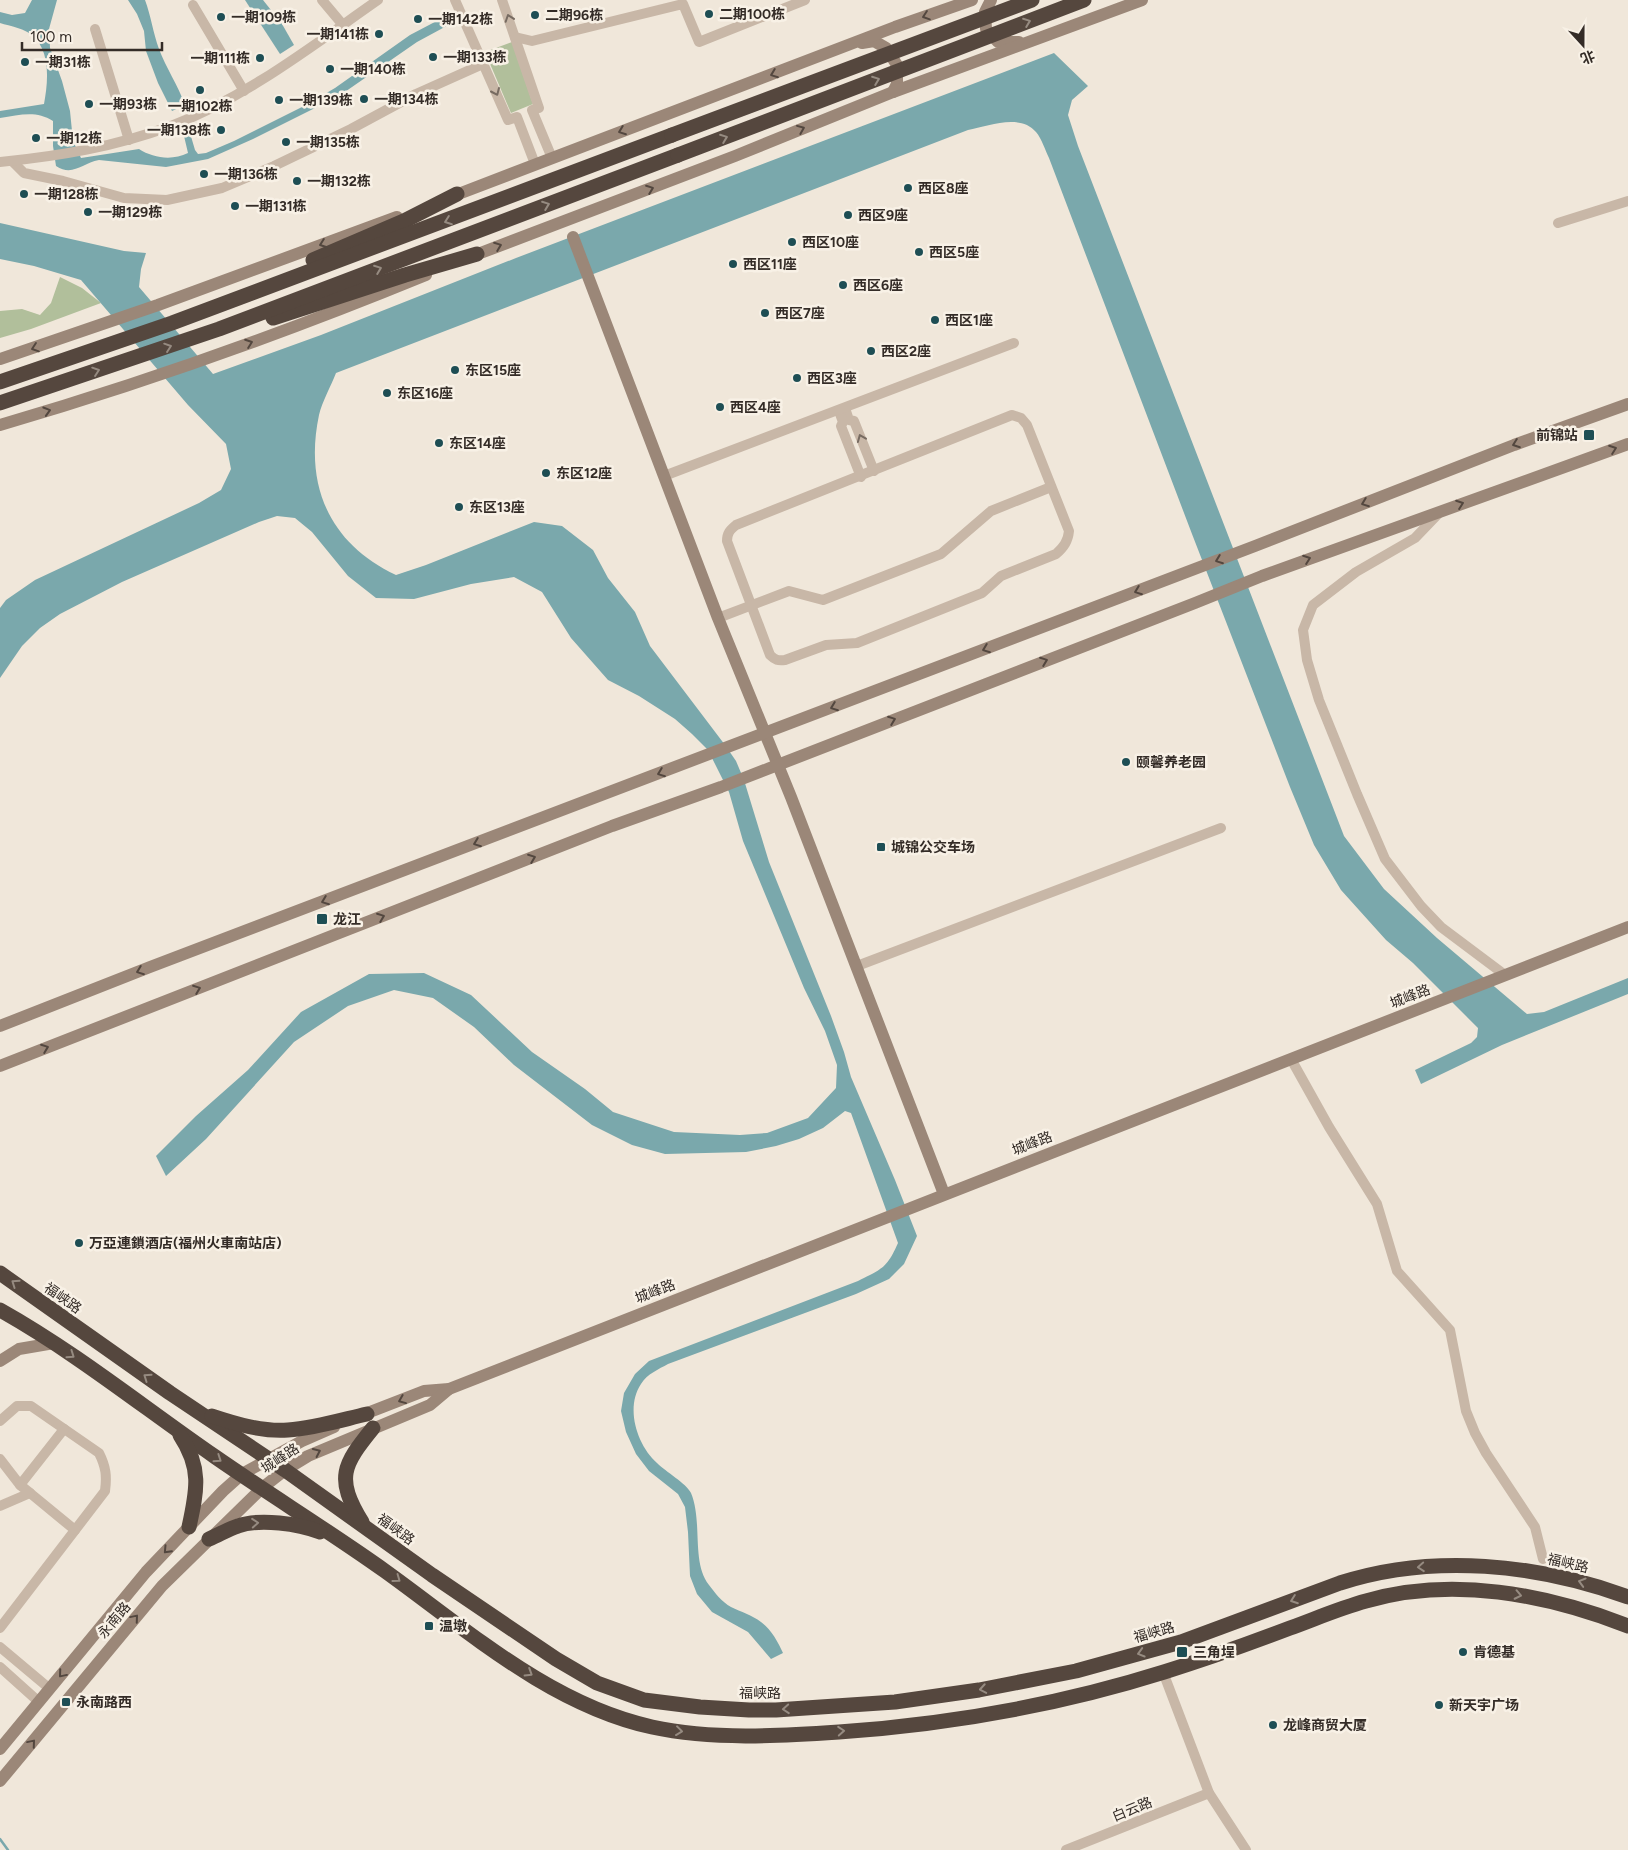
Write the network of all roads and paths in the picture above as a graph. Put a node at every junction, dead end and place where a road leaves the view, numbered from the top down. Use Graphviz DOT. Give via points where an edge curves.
graph roads {
  1 [pos="322,0"];
  2 [pos="378,0"];
  3 [pos="454,0"];
  4 [pos="502,0"];
  5 [pos="805,0"];
  6 [pos="972,0"];
  7 [pos="991,0"];
  8 [pos="1032,0"];
  9 [pos="1084,0"];
  10 [pos="1142,0"];
  11 [pos="193,5"];
  12 [pos="343,24"];
  13 [pos="95,29"];
  14 [pos="515,37"];
  15 [pos="1037,39"];
  16 [pos="852,44"];
  17 [pos="483,64"];
  18 [pos="244,90"];
  19 [pos="893,92"];
  20 [pos="129,140"];
  21 [pos="552,158"];
  22 [pos="12,161"];
  23 [pos="0,162"];
  24 [pos="535,164"];
  25 [pos="457,194"];
  26 [pos="1628,201"];
  27 [pos="566,220"];
  28 [pos="1558,223"];
  29 [pos="573,236"];
  30 [pos="477,254"];
  31 [pos="172,323"];
  32 [pos="225,327"];
  33 [pos="1014,343"];
  34 [pos="2,357"];
  35 [pos="0,382"];
  36 [pos="0,403"];
  37 [pos="1628,404"];
  38 [pos="842,409"];
  39 [pos="0,425"];
  40 [pos="1628,444"];
  41 [pos="874,471"];
  42 [pos="664,476"];
  43 [pos="861,477"];
  44 [pos="1051,487"];
  45 [pos="1441,511"];
  46 [pos="752,606"];
  47 [pos="718,618"];
  48 [pos="765,733"];
  49 [pos="777,764"];
  50 [pos="1221,828"];
  51 [pos="1628,927"];
  52 [pos="857,966"];
  53 [pos="1500,977"];
  54 [pos="0,1026"];
  55 [pos="1291,1058"];
  56 [pos="0,1066"];
  57 [pos="944,1194"];
  58 [pos="0,1273"];
  59 [pos="0,1310"];
  60 [pos="54,1342"];
  61 [pos="0,1360"];
  62 [pos="170,1393"];
  63 [pos="194,1409"];
  64 [pos="155,1414"];
  65 [pos="370,1420"];
  66 [pos="0,1421"];
  67 [pos="336,1426"];
  68 [pos="175,1428"];
  69 [pos="64,1429"];
  70 [pos="342,1441"];
  71 [pos="0,1459"];
  72 [pos="268,1460"];
  73 [pos="285,1470"];
  74 [pos="242,1474"];
  75 [pos="20,1485"];
  76 [pos="262,1488"];
  77 [pos="30,1493"];
  78 [pos="0,1506"];
  79 [pos="189,1527"];
  80 [pos="366,1528"];
  81 [pos="75,1530"];
  82 [pos="209,1539"];
  83 [pos="383,1540"];
  84 [pos="343,1541"];
  85 [pos="1543,1558"];
  86 [pos="369,1560"];
  87 [pos="1628,1597"];
  88 [pos="1628,1626"];
  89 [pos="0,1628"];
  90 [pos="0,1647"];
  91 [pos="0,1667"];
  92 [pos="1163,1672"];
  93 [pos="50,1689"];
  94 [pos="39,1702"];
  95 [pos="0,1749"];
  96 [pos="0,1780"];
  97 [pos="1209,1793"];
  98 [pos="1066,1850"];
  99 [pos="1246,1850"];
  1 -- 12 [label="street"];
  2 -- 12 [label="street"];
  3 -- 17 [label="street"];
  14 -- 4 [label="street, one-way"];
  5 -- 14 [label="street" via="699,42 684,4 532,41"];
  6 -- 16 [label="main road, one-way"];
  7 -- 15 [label="main road" via="985,12 986,29 998,42"];
  8 -- 31 [label="highway, one-way, bridge"];
  32 -- 9 [label="highway, one-way, bridge"];
  10 -- 15 [label="main road"];
  11 -- 18 [label="street"];
  12 -- 18 [label="street"];
  13 -- 20 [label="street"];
  14 -- 21 [label="street" via="539,108 532,110"];
  15 -- 19 [label="main road"];
  16 -- 19 [label="main road" via="874,41 886,48 897,65 897,84"];
  16 -- 21 [label="main road, one-way"];
  17 -- 22 [label="street" via="274,166 222,188 167,200 124,198 24,173"];
  17 -- 24 [label="street, one-way" via="508,120 517,116"];
  18 -- 20 [label="street" via="171,126"];
  27 -- 19 [label="main road, one-way"];
  20 -- 22 [label="street" via="80,152"];
  21 -- 24 [label="main road"];
  22 -- 23 [label="street"];
  24 -- 25 [label="main road"];
  25 -- 31 [label="highway" via="404,221"];
  25 -- 34 [label="main road, one-way" via="158,306"];
  26 -- 28 [label="street"];
  27 -- 29 [label="street"];
  30 -- 27 [label="main road, one-way"];
  29 -- 42 [label="main road"];
  30 -- 32 [label="highway" via="281,317"];
  39 -- 30 [label="main road, one-way" via="202,359 375,296"];
  31 -- 35 [label="highway"];
  36 -- 32 [label="highway, one-way"];
  33 -- 38 [label="street"];
  37 -- 48 [label="main road, one-way"];
  41 -- 38 [label="street, one-way" via="854,421 849,420"];
  38 -- 42 [label="street"];
  38 -- 43 [label="street" via="841,426"];
  45 -- 40 [label="main road, one-way"];
  41 -- 43 [label="street"];
  41 -- 44 [label="street" via="1012,415 1027,425"];
  42 -- 47 [label="main road"];
  43 -- 46 [label="street" via="736,525 727,534"];
  44 -- 46 [label="street" via="991,510 941,554 932,558 822,600 789,591"];
  44 -- 46 [label="street" via="1069,531 1068,540 1056,554 1001,576 982,593 857,643 826,644 779,661 770,655"];
  49 -- 45 [label="main road, one-way" via="1262,576"];
  45 -- 53 [label="street" via="1415,538 1356,572 1313,605 1303,630 1307,660 1322,708 1386,859 1441,927"];
  46 -- 47 [label="street"];
  47 -- 48 [label="main road"];
  48 -- 49 [label="main road"];
  48 -- 54 [label="main road, one-way"];
  49 -- 52 [label="main road"];
  56 -- 49 [label="main road, one-way"];
  50 -- 52 [label="street"];
  51 -- 53 [label="main road, 城峰路"];
  52 -- 57 [label="main road"];
  53 -- 55 [label="main road, 城峰路"];
  55 -- 57 [label="main road, 城峰路"];
  55 -- 85 [label="street" via="1328,1127 1377,1204 1396,1272 1450,1330 1466,1411 1474,1433 1535,1527"];
  57 -- 65 [label="main road, 城峰路" via="448,1389 430,1404"];
  62 -- 58 [label="highway, 福峡路, one-way"];
  59 -- 60 [label="highway"];
  60 -- 61 [label="main road" via="19,1350"];
  60 -- 64 [label="highway, one-way"];
  62 -- 63 [label="highway, 福峡路"];
  62 -- 64 [label="highway"];
  63 -- 65 [label="highway" via="254,1428 286,1430"];
  63 -- 72 [label="highway, 福峡路"];
  64 -- 68 [label="highway"];
  65 -- 67 [label="main road, 城峰路"];
  65 -- 70 [label="main road, 城峰路"];
  65 -- 80 [label="highway" via="346,1467 345,1479 347,1494"];
  66 -- 69 [label="street" via="17,1406 31,1406"];
  67 -- 70 [label="main road"];
  67 -- 72 [label="main road, 城峰路"];
  68 -- 74 [label="highway, one-way"];
  68 -- 79 [label="highway" via="187,1446 197,1476"];
  69 -- 75 [label="street"];
  69 -- 81 [label="street" via="99,1454 107,1477 105,1491"];
  73 -- 70 [label="main road, 城峰路, one-way"];
  71 -- 75 [label="street"];
  72 -- 73 [label="highway, 福峡路"];
  72 -- 74 [label="main road, 城峰路"];
  73 -- 76 [label="main road, 城峰路"];
  73 -- 80 [label="highway, 福峡路"];
  74 -- 76 [label="highway"];
  74 -- 79 [label="main road, 城峰路"];
  75 -- 77 [label="street"];
  76 -- 82 [label="main road, 永南路"];
  76 -- 84 [label="highway"];
  77 -- 78 [label="street"];
  77 -- 81 [label="street"];
  79 -- 93 [label="main road, 城峰路, one-way" via="146,1572"];
  80 -- 83 [label="highway, 福峡路"];
  81 -- 89 [label="street"];
  82 -- 84 [label="highway, one-way" via="240,1525 258,1522 291,1524"];
  96 -- 82 [label="main road, 永南路, one-way" via="162,1586"];
  83 -- 86 [label="highway"];
  87 -- 83 [label="highway, 福峡路, one-way" via="1576,1580 1506,1568 1447,1566 1400,1569 1358,1577 1181,1642 1076,1671 895,1702 749,1710 644,1700 597,1683 540,1648"];
  84 -- 86 [label="highway"];
  86 -- 92 [label="highway, one-way" via="492,1650 570,1698 602,1713 654,1728 765,1736 880,1729 976,1718 1028,1708"];
  92 -- 88 [label="highway, one-way" via="1364,1601 1403,1593 1446,1590 1509,1593 1592,1612"];
  90 -- 93 [label="street"];
  91 -- 94 [label="street"];
  92 -- 97 [label="street"];
  93 -- 94 [label="main road, 城峰路"];
  94 -- 95 [label="main road, 城峰路"];
  97 -- 98 [label="street, 白云路"];
  97 -- 99 [label="street"];
}
